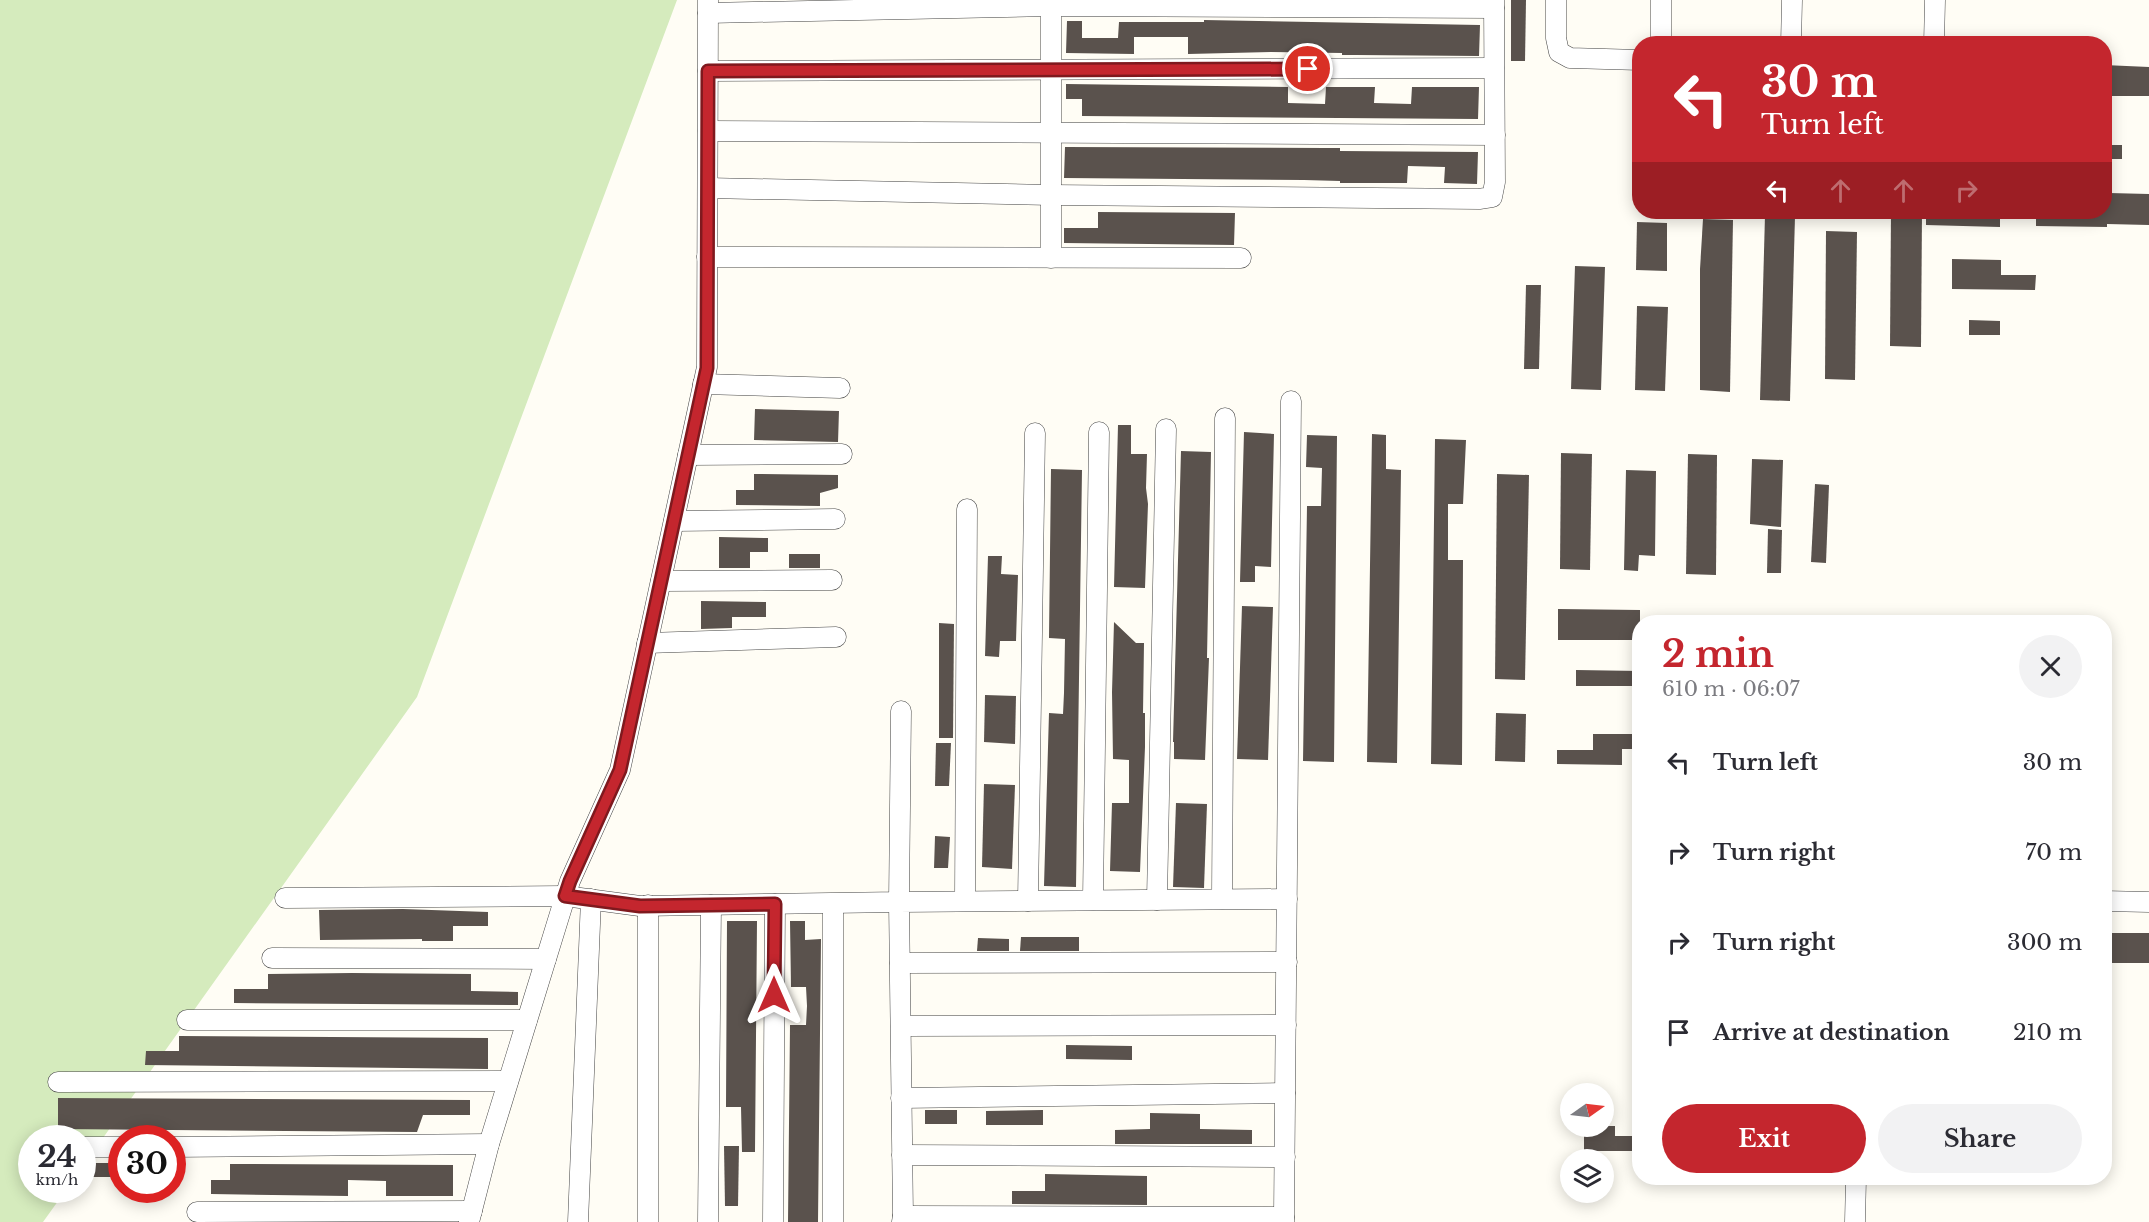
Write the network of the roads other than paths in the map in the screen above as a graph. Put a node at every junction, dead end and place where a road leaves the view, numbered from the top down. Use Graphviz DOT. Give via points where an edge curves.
graph roads {
  1 [pos="1556,0"];
  2 [pos="1661,0"];
  3 [pos="1792,0"];
  4 [pos="1935,0"];
  5 [pos="1051,3"];
  6 [pos="1494,4"];
  7 [pos="708,7"];
  8 [pos="1661,36"];
  9 [pos="1791,36"];
  10 [pos="1934,36"];
  11 [pos="1632,60"];
  12 [pos="1494,68"];
  13 [pos="1051,70"];
  14 [pos="708,71"];
  15 [pos="708,131"];
  16 [pos="1051,133"];
  17 [pos="1495,135"];
  18 [pos="708,188"];
  19 [pos="1051,195"];
  20 [pos="707,257"];
  21 [pos="1051,258"];
  22 [pos="1241,258"];
  23 [pos="703,384"];
  24 [pos="840,388"];
  25 [pos="1291,401"];
  26 [pos="1225,418"];
  27 [pos="1166,429"];
  28 [pos="1099,432"];
  29 [pos="1035,434"];
  30 [pos="842,454"];
  31 [pos="688,455"];
  32 [pos="967,509"];
  33 [pos="835,519"];
  34 [pos="674,521"];
  35 [pos="832,580"];
  36 [pos="660,581"];
  37 [pos="836,637"];
  38 [pos="647,643"];
  39 [pos="901,711"];
  40 [pos="565,896"];
  41 [pos="285,898"];
  42 [pos="591,899"];
  43 [pos="1222,899"];
  44 [pos="1287,899"];
  45 [pos="1093,900"];
  46 [pos="1158,900"];
  47 [pos="965,901"];
  48 [pos="1028,901"];
  49 [pos="2112,901"];
  50 [pos="900,902"];
  51 [pos="2149,902"];
  52 [pos="775,904"];
  53 [pos="833,904"];
  54 [pos="648,905"];
  55 [pos="711,905"];
  56 [pos="272,958"];
  57 [pos="546,959"];
  58 [pos="1287,962"];
  59 [pos="900,963"];
  60 [pos="186,1020"];
  61 [pos="527,1020"];
  62 [pos="1286,1025"];
  63 [pos="901,1026"];
  64 [pos="508,1081"];
  65 [pos="58,1082"];
  66 [pos="1286,1093"];
  67 [pos="901,1098"];
  68 [pos="489,1144"];
  69 [pos="186,1147"];
  70 [pos="902,1155"];
  71 [pos="1285,1157"];
  72 [pos="1856,1185"];
  73 [pos="197,1212"];
  74 [pos="470,1216"];
  75 [pos="902,1219"];
  76 [pos="1284,1219"];
  77 [pos="578,1222"];
  78 [pos="648,1222"];
  79 [pos="708,1222"];
  80 [pos="773,1222"];
  81 [pos="833,1222"];
  82 [pos="1855,1222"];
  1 -- 11 [label="street" via="1559,52 1570,58"];
  2 -- 8 [label="street"];
  3 -- 9 [label="street"];
  4 -- 10 [label="street"];
  5 -- 6 [label="street"];
  5 -- 7 [label="street"];
  5 -- 13 [label="street"];
  6 -- 12 [label="street"];
  7 -- 14 [label="street"];
  12 -- 13 [label="street"];
  12 -- 17 [label="street"];
  13 -- 14 [label="street"];
  13 -- 16 [label="street"];
  14 -- 15 [label="street"];
  15 -- 16 [label="street"];
  15 -- 18 [label="street"];
  16 -- 17 [label="street"];
  16 -- 19 [label="street"];
  17 -- 19 [label="street" via="1492,197 1479,199"];
  18 -- 19 [label="street"];
  18 -- 20 [label="street"];
  19 -- 21 [label="street"];
  20 -- 21 [label="street"];
  20 -- 23 [label="street" via="707,368"];
  21 -- 22 [label="street"];
  23 -- 24 [label="street"];
  23 -- 31 [label="street"];
  25 -- 44 [label="street"];
  26 -- 43 [label="street"];
  27 -- 46 [label="street"];
  28 -- 45 [label="street"];
  29 -- 48 [label="street"];
  30 -- 31 [label="street"];
  31 -- 34 [label="street"];
  32 -- 47 [label="street"];
  33 -- 34 [label="street"];
  34 -- 36 [label="street"];
  35 -- 36 [label="street"];
  36 -- 38 [label="street"];
  37 -- 38 [label="street"];
  38 -- 40 [label="street" via="620,770"];
  39 -- 50 [label="street"];
  40 -- 41 [label="street"];
  40 -- 42 [label="street"];
  40 -- 57 [label="street"];
  42 -- 54 [label="street"];
  42 -- 77 [label="street"];
  43 -- 44 [label="street"];
  43 -- 46 [label="street"];
  44 -- 58 [label="street"];
  45 -- 46 [label="street"];
  45 -- 48 [label="street"];
  47 -- 48 [label="street"];
  47 -- 50 [label="street"];
  49 -- 51 [label="street"];
  50 -- 53 [label="street"];
  50 -- 59 [label="street"];
  52 -- 53 [label="street"];
  52 -- 55 [label="street"];
  52 -- 80 [label="street"];
  53 -- 81 [label="street"];
  54 -- 55 [label="street"];
  54 -- 78 [label="street"];
  55 -- 79 [label="street"];
  56 -- 57 [label="street"];
  57 -- 61 [label="street"];
  58 -- 59 [label="street"];
  58 -- 62 [label="street"];
  59 -- 63 [label="street"];
  60 -- 61 [label="street"];
  61 -- 64 [label="street"];
  62 -- 63 [label="street"];
  62 -- 66 [label="street"];
  63 -- 67 [label="street"];
  64 -- 65 [label="street"];
  64 -- 68 [label="street"];
  66 -- 67 [label="street"];
  66 -- 71 [label="street"];
  67 -- 70 [label="street"];
  68 -- 69 [label="street"];
  68 -- 74 [label="street"];
  70 -- 71 [label="street"];
  70 -- 75 [label="street"];
  71 -- 76 [label="street"];
  72 -- 82 [label="street"];
  73 -- 74 [label="street"];
  75 -- 76 [label="street"];
}
